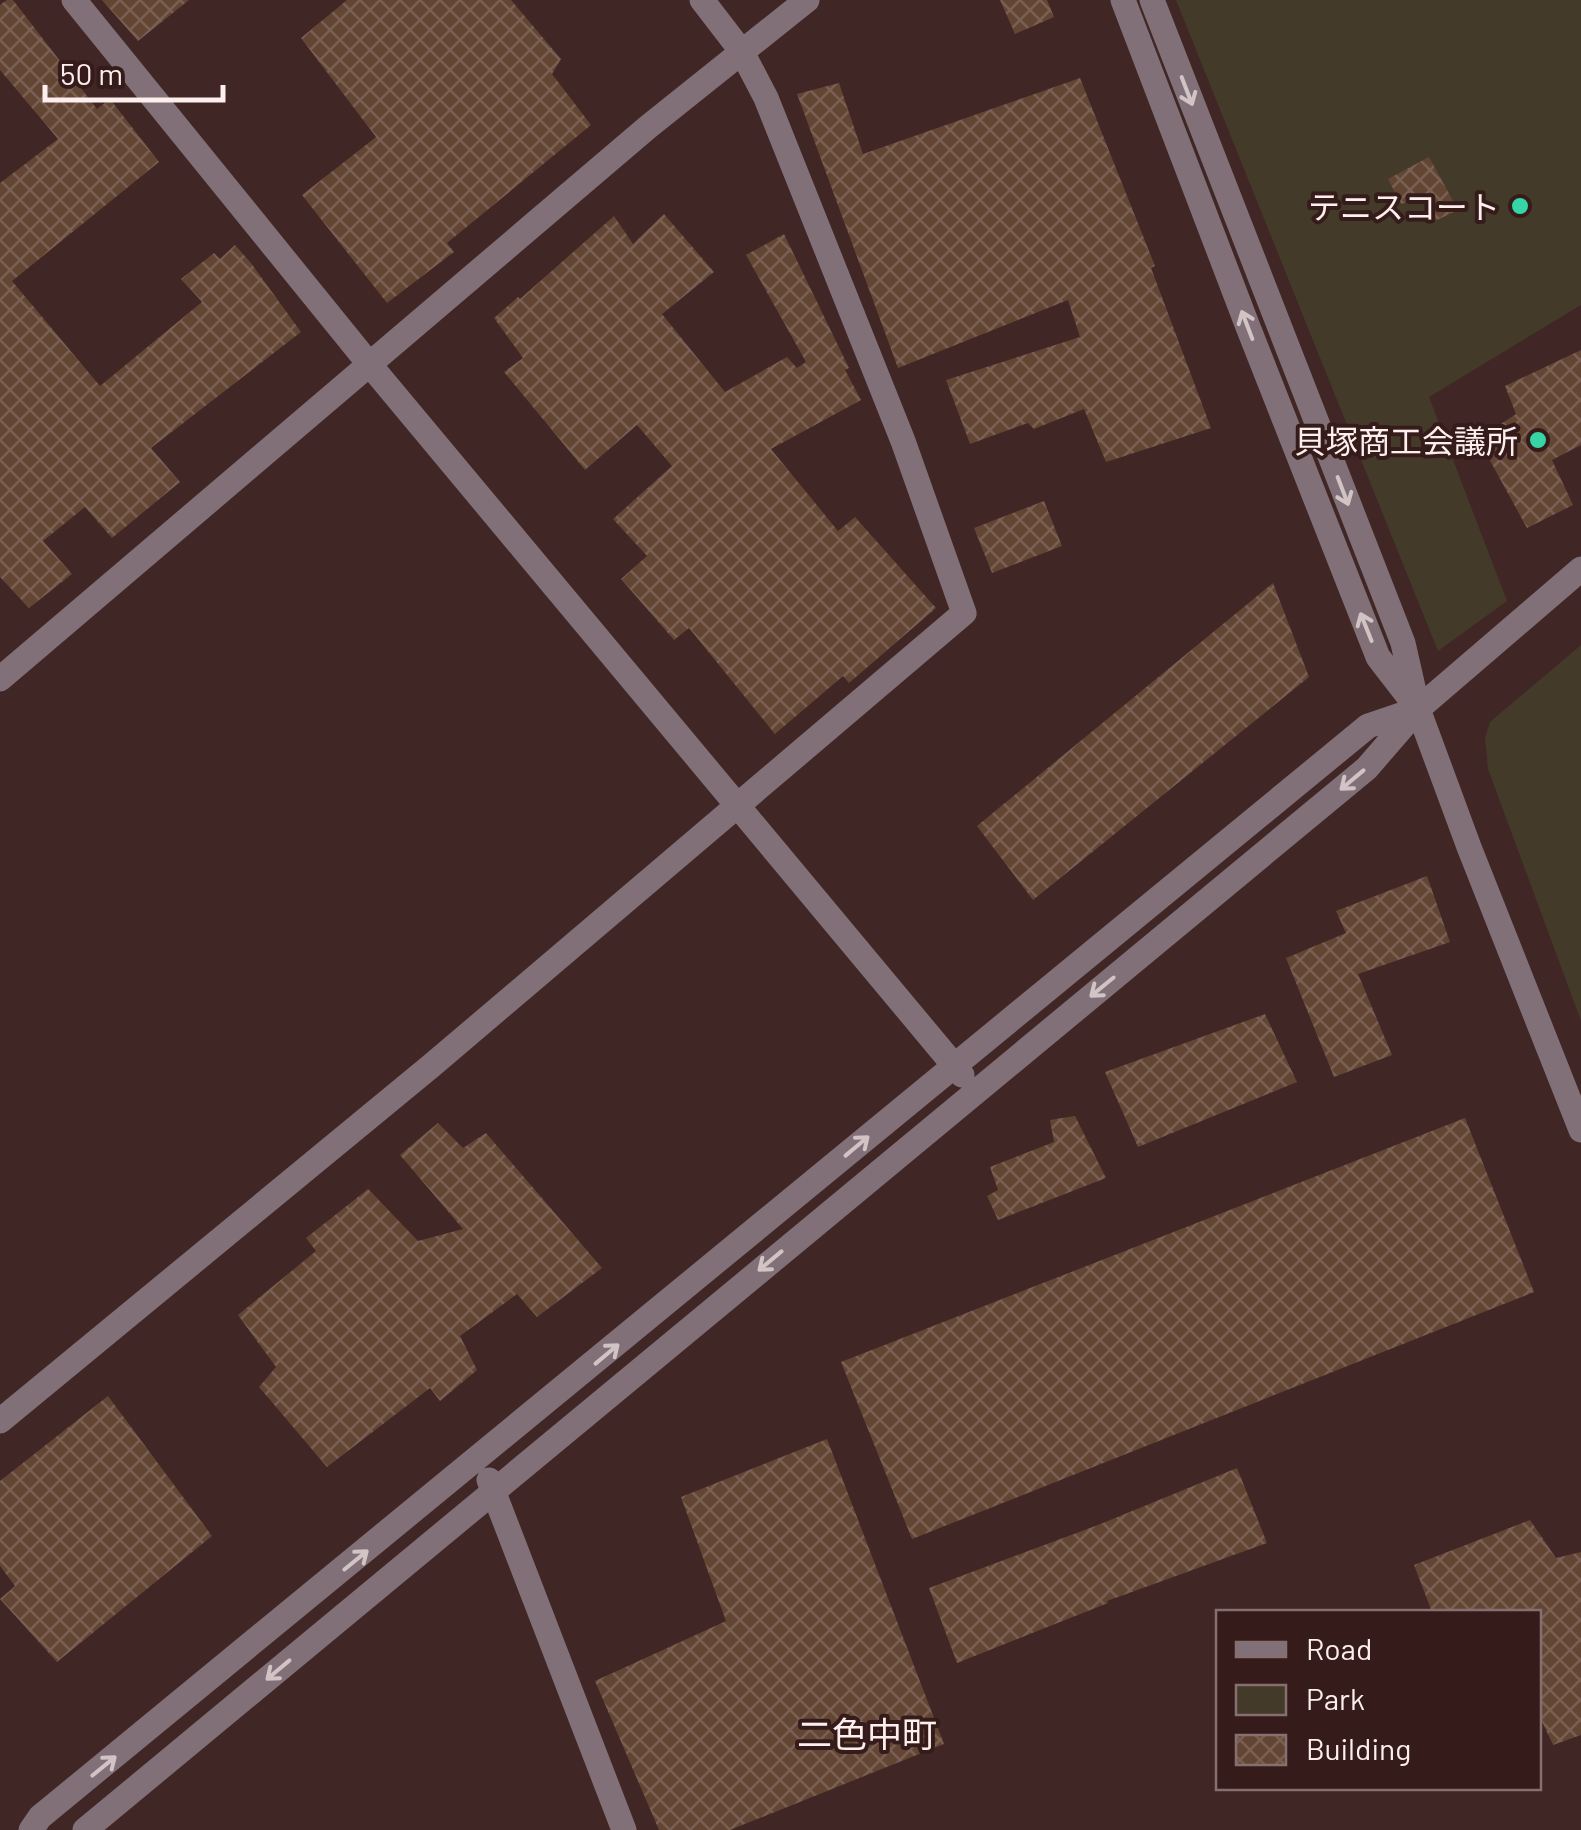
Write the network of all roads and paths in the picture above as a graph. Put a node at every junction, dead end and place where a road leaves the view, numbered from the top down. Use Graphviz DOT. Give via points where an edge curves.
graph roads {
  1 [pos="74,0"];
  2 [pos="702,0"];
  3 [pos="807,0"];
  4 [pos="1124,0"];
  5 [pos="1152,0"];
  6 [pos="742,52"];
  7 [pos="370,366"];
  8 [pos="1581,569"];
  9 [pos="0,680"];
  10 [pos="1418,709"];
  11 [pos="738,807"];
  12 [pos="954,1066"];
  13 [pos="975,1091"];
  14 [pos="1581,1130"];
  15 [pos="0,1420"];
  16 [pos="481,1458"];
  17 [pos="494,1492"];
  18 [pos="31,1830"];
  19 [pos="85,1830"];
  20 [pos="624,1830"];
  1 -- 7 [label="street"];
  2 -- 6 [label="street"];
  3 -- 6 [label="street"];
  10 -- 4 [label="street, one-way" via="1378,657"];
  5 -- 10 [label="street, one-way" via="1402,643"];
  6 -- 7 [label="street"];
  6 -- 11 [label="street" via="903,441 964,612"];
  7 -- 9 [label="street"];
  7 -- 11 [label="street"];
  8 -- 10 [label="street"];
  10 -- 12 [label="street" via="1368,726"];
  10 -- 13 [label="street, one-way" via="1367,768"];
  10 -- 14 [label="street"];
  11 -- 12 [label="street"];
  11 -- 15 [label="street"];
  12 -- 13 [label="street"];
  16 -- 12 [label="street, one-way"];
  13 -- 17 [label="street, one-way"];
  16 -- 17 [label="street"];
  18 -- 16 [label="street, one-way"];
  17 -- 19 [label="street, one-way"];
  17 -- 20 [label="street"];
}
